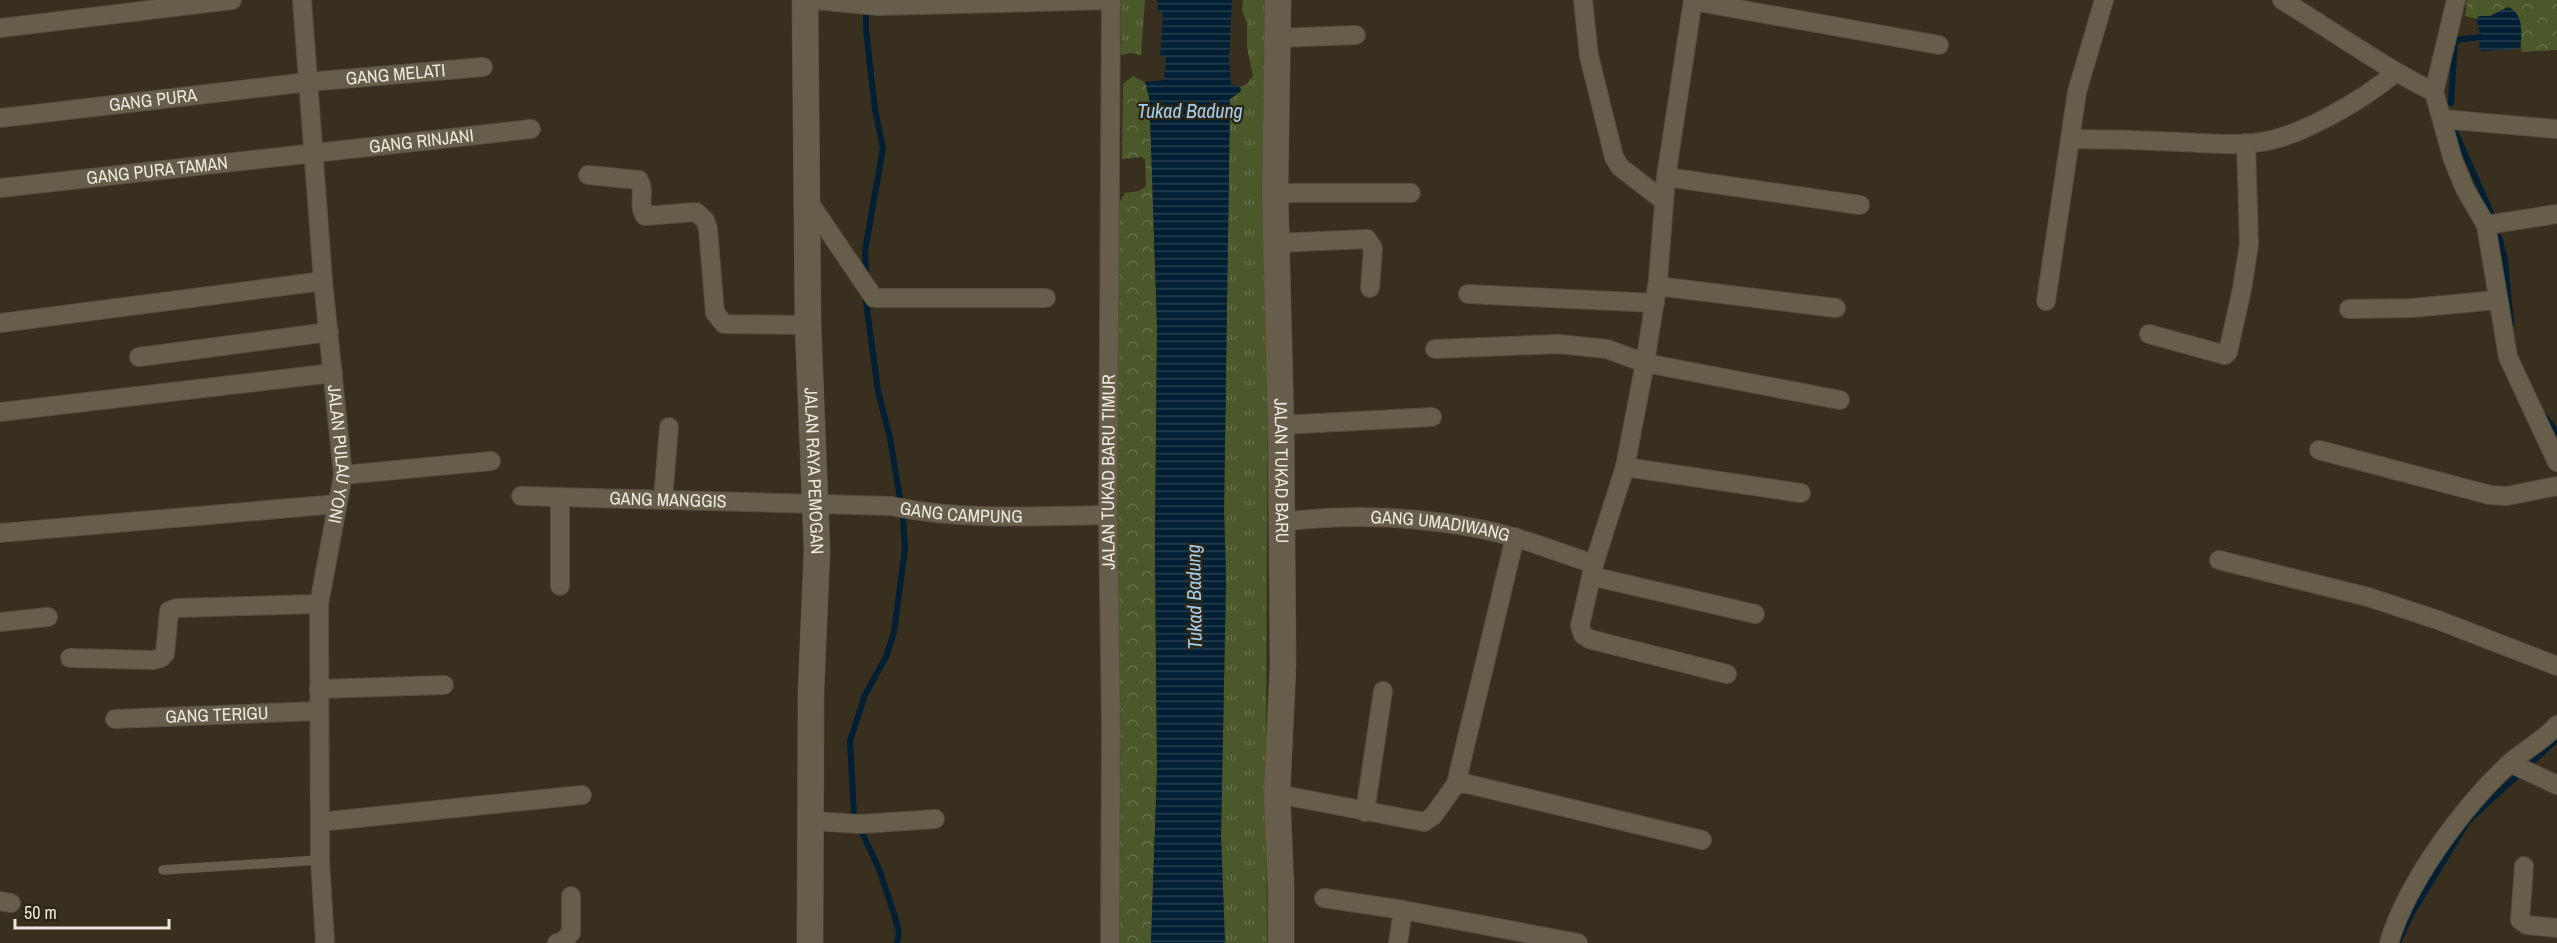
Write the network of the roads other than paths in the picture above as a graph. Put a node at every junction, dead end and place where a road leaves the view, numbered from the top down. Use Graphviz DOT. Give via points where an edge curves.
graph roads {
  1 [pos="232,0"];
  2 [pos="302,0"];
  3 [pos="805,0"];
  4 [pos="815,0"];
  5 [pos="1111,0"];
  6 [pos="1278,0"];
  7 [pos="1583,0"];
  8 [pos="2104,0"];
  9 [pos="2282,0"];
  10 [pos="2456,0"];
  11 [pos="1693,1"];
  12 [pos="0,28"];
  13 [pos="1356,34"];
  14 [pos="1276,38"];
  15 [pos="1939,45"];
  16 [pos="483,67"];
  17 [pos="2396,73"];
  18 [pos="308,82"];
  19 [pos="2434,92"];
  20 [pos="0,118"];
  21 [pos="2442,119"];
  22 [pos="531,129"];
  23 [pos="2557,129"];
  24 [pos="2070,139"];
  25 [pos="2246,143"];
  26 [pos="314,154"];
  27 [pos="588,175"];
  28 [pos="1666,177"];
  29 [pos="0,188"];
  30 [pos="1275,193"];
  31 [pos="1411,193"];
  32 [pos="807,200"];
  33 [pos="1664,201"];
  34 [pos="1860,206"];
  35 [pos="2557,214"];
  36 [pos="2486,225"];
  37 [pos="1276,243"];
  38 [pos="323,281"];
  39 [pos="1370,288"];
  40 [pos="1468,294"];
  41 [pos="1656,295"];
  42 [pos="1046,298"];
  43 [pos="2497,300"];
  44 [pos="2046,301"];
  45 [pos="1836,308"];
  46 [pos="2349,309"];
  47 [pos="0,323"];
  48 [pos="808,326"];
  49 [pos="329,332"];
  50 [pos="2149,334"];
  51 [pos="1435,349"];
  52 [pos="139,357"];
  53 [pos="1644,363"];
  54 [pos="333,373"];
  55 [pos="1840,400"];
  56 [pos="0,412"];
  57 [pos="1432,417"];
  58 [pos="1281,425"];
  59 [pos="669,427"];
  60 [pos="2319,450"];
  61 [pos="491,461"];
  62 [pos="2557,462"];
  63 [pos="1625,466"];
  64 [pos="343,475"];
  65 [pos="2557,486"];
  66 [pos="1801,493"];
  67 [pos="521,496"];
  68 [pos="560,499"];
  69 [pos="663,499"];
  70 [pos="337,504"];
  71 [pos="815,504"];
  72 [pos="1108,514"];
  73 [pos="1282,522"];
  74 [pos="0,533"];
  75 [pos="1515,537"];
  76 [pos="2219,560"];
  77 [pos="1593,570"];
  78 [pos="560,586"];
  79 [pos="319,604"];
  80 [pos="1755,614"];
  81 [pos="48,617"];
  82 [pos="0,622"];
  83 [pos="70,658"];
  84 [pos="2557,666"];
  85 [pos="1727,674"];
  86 [pos="444,685"];
  87 [pos="319,689"];
  88 [pos="1383,692"];
  89 [pos="319,711"];
  90 [pos="115,719"];
  91 [pos="2557,725"];
  92 [pos="2519,768"];
  93 [pos="1456,784"];
  94 [pos="2557,785"];
  95 [pos="1277,794"];
  96 [pos="582,795"];
  97 [pos="1365,812"];
  98 [pos="935,819"];
  99 [pos="320,822"];
  100 [pos="821,823"];
  101 [pos="1702,840"];
  102 [pos="320,860"];
  103 [pos="2524,866"];
  104 [pos="163,870"];
  105 [pos="572,896"];
  106 [pos="1324,898"];
  107 [pos="1403,910"];
  108 [pos="2557,928"];
  109 [pos="1543,939"];
  110 [pos="325,943"];
  111 [pos="558,943"];
  112 [pos="810,943"];
  113 [pos="1110,943"];
  114 [pos="1281,943"];
  115 [pos="1398,943"];
  116 [pos="1578,943"];
  117 [pos="2389,943"];
  1 -- 12 [label="street"];
  2 -- 18 [label="street, JALAN PULAU YONI"];
  3 -- 32 [label="street, JALAN RAYA PEMOGAN"];
  4 -- 5 [label="street" via="878,6"];
  5 -- 72 [label="street, JALAN TUKAD BARU TIMUR"];
  6 -- 14 [label="street, JALAN TUKAD BARU"];
  7 -- 33 [label="street" via="1589,56 1614,157 1620,167"];
  8 -- 24 [label="street" via="2077,92"];
  9 -- 17 [label="street"];
  10 -- 19 [label="street"];
  11 -- 15 [label="street"];
  11 -- 28 [label="street"];
  13 -- 14 [label="street"];
  14 -- 30 [label="street, JALAN TUKAD BARU"];
  16 -- 18 [label="street, GANG MELATI"];
  17 -- 19 [label="street"];
  17 -- 25 [label="street" via="2373,92 2291,134"];
  18 -- 20 [label="street, GANG PURA"];
  18 -- 26 [label="street, JALAN PULAU YONI"];
  19 -- 21 [label="street"];
  21 -- 23 [label="street"];
  21 -- 36 [label="street" via="2465,189"];
  22 -- 26 [label="street, GANG RINJANI"];
  24 -- 25 [label="street"];
  24 -- 44 [label="street"];
  25 -- 50 [label="street" via="2249,244 2228,352 2224,355"];
  26 -- 29 [label="street, GANG PURA TAMAN"];
  26 -- 38 [label="street, JALAN PULAU YONI"];
  27 -- 48 [label="street" via="639,180 645,216 696,212 700,215 708,229 715,313 724,324"];
  28 -- 33 [label="street"];
  28 -- 34 [label="street"];
  30 -- 31 [label="street"];
  30 -- 37 [label="street, JALAN TUKAD BARU"];
  32 -- 42 [label="street" via="874,298"];
  32 -- 48 [label="street, JALAN RAYA PEMOGAN"];
  33 -- 41 [label="street"];
  35 -- 36 [label="street"];
  36 -- 43 [label="street"];
  37 -- 39 [label="street" via="1367,239 1373,248"];
  37 -- 58 [label="street, JALAN TUKAD BARU"];
  38 -- 47 [label="street"];
  38 -- 49 [label="street, JALAN PULAU YONI"];
  40 -- 41 [label="street"];
  41 -- 45 [label="street"];
  41 -- 53 [label="street"];
  43 -- 46 [label="street"];
  43 -- 62 [label="street" via="2508,357"];
  48 -- 71 [label="street, JALAN RAYA PEMOGAN"];
  49 -- 52 [label="street"];
  49 -- 54 [label="street, JALAN PULAU YONI"];
  51 -- 53 [label="street" via="1558,344 1607,349"];
  53 -- 55 [label="street"];
  53 -- 63 [label="street"];
  54 -- 56 [label="street"];
  54 -- 64 [label="street, JALAN PULAU YONI"];
  57 -- 58 [label="street"];
  58 -- 73 [label="street, JALAN TUKAD BARU"];
  59 -- 69 [label="street"];
  60 -- 65 [label="street" via="2490,495 2506,496"];
  61 -- 64 [label="street"];
  63 -- 66 [label="street"];
  63 -- 77 [label="street"];
  64 -- 70 [label="street, JALAN PULAU YONI"];
  67 -- 68 [label="street, GANG MANGGIS"];
  68 -- 69 [label="street, GANG MANGGIS"];
  68 -- 78 [label="street"];
  69 -- 71 [label="street, GANG MANGGIS"];
  70 -- 74 [label="street"];
  70 -- 79 [label="street, JALAN PULAU YONI"];
  71 -- 72 [label="street, GANG CAMPUNG" via="891,506 924,513"];
  71 -- 100 [label="street, JALAN RAYA PEMOGAN" via="811,691"];
  72 -- 113 [label="street, JALAN TUKAD BARU TIMUR"];
  73 -- 75 [label="street, GANG UMADIWANG" via="1337,516 1420,520"];
  73 -- 95 [label="street, JALAN TUKAD BARU" via="1283,665"];
  75 -- 77 [label="street, GANG UMADIWANG"];
  75 -- 93 [label="street"];
  76 -- 84 [label="street" via="2368,597"];
  77 -- 80 [label="street, GANG UMADIWANG"];
  77 -- 85 [label="street" via="1580,626 1586,637"];
  79 -- 83 [label="street" via="177,608 169,611 165,654 161,658"];
  79 -- 87 [label="street, JALAN PULAU YONI"];
  81 -- 82 [label="street"];
  86 -- 87 [label="street"];
  87 -- 89 [label="street, JALAN PULAU YONI"];
  88 -- 97 [label="street"];
  89 -- 90 [label="street, GANG TERIGU"];
  89 -- 99 [label="street, JALAN PULAU YONI"];
  91 -- 92 [label="street"];
  92 -- 94 [label="street"];
  92 -- 117 [label="street" via="2465,813 2426,868"];
  93 -- 97 [label="street" via="1433,816 1424,822"];
  93 -- 101 [label="street"];
  95 -- 97 [label="street"];
  95 -- 114 [label="street, JALAN TUKAD BARU"];
  96 -- 99 [label="street"];
  98 -- 100 [label="street"];
  99 -- 102 [label="street, JALAN PULAU YONI"];
  100 -- 112 [label="street, JALAN RAYA PEMOGAN"];
  102 -- 104 [label="lane"];
  102 -- 110 [label="street, JALAN PULAU YONI"];
  103 -- 108 [label="street" via="2520,920 2527,925"];
  105 -- 111 [label="street" via="571,933"];
  106 -- 107 [label="street"];
  107 -- 109 [label="street"];
  107 -- 115 [label="street"];
  109 -- 116 [label="street"];
}
